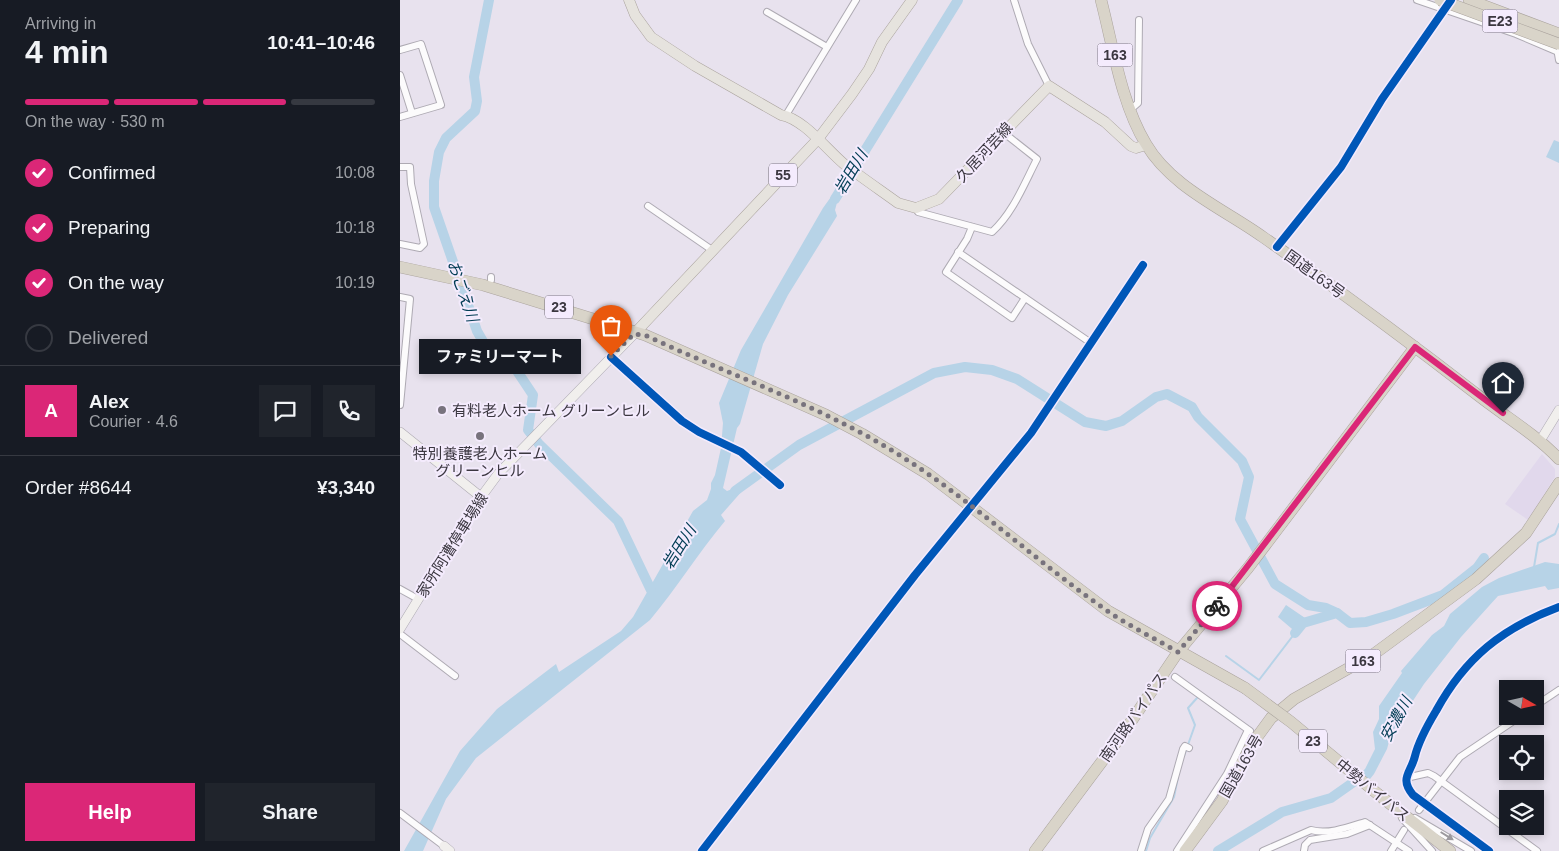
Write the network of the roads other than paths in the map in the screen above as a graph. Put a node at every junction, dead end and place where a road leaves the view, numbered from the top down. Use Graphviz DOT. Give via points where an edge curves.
graph roads {
  1 [pos="629,0"];
  2 [pos="856,0"];
  3 [pos="912,0"];
  4 [pos="1014,0"];
  5 [pos="1101,0"];
  6 [pos="1417,0"];
  7 [pos="1451,0"];
  8 [pos="1469,0"];
  9 [pos="1442,5"];
  10 [pos="767,12"];
  11 [pos="1139,20"];
  12 [pos="1559,34"];
  13 [pos="1559,40"];
  14 [pos="827,47"];
  15 [pos="1557,48"];
  16 [pos="400,50"];
  17 [pos="1559,60"];
  18 [pos="400,75"];
  19 [pos="1049,86"];
  20 [pos="1130,110"];
  21 [pos="412,113"];
  22 [pos="786,116"];
  23 [pos="400,117"];
  24 [pos="1004,133"];
  25 [pos="818,139"];
  26 [pos="1146,145"];
  27 [pos="400,167"];
  28 [pos="648,206"];
  29 [pos="916,208"];
  30 [pos="972,227"];
  31 [pos="400,244"];
  32 [pos="1277,247"];
  33 [pos="712,250"];
  34 [pos="958,252"];
  35 [pos="1143,265"];
  36 [pos="400,267"];
  37 [pos="400,297"];
  38 [pos="1026,298"];
  39 [pos="634,334"];
  40 [pos="1091,343"];
  41 [pos="1415,347"];
  42 [pos="611,356"];
  43 [pos="400,405"];
  44 [pos="1559,410"];
  45 [pos="400,432"];
  46 [pos="1540,441"];
  47 [pos="1559,459"];
  48 [pos="1559,483"];
  49 [pos="780,484"];
  50 [pos="481,497"];
  51 [pos="971,505"];
  52 [pos="400,589"];
  53 [pos="418,599"];
  54 [pos="1559,607"];
  55 [pos="400,628"];
  56 [pos="1178,652"];
  57 [pos="455,676"];
  58 [pos="1175,677"];
  59 [pos="1559,690"];
  60 [pos="1544,700"];
  61 [pos="1507,725"];
  62 [pos="1253,732"];
  63 [pos="1187,747"];
  64 [pos="1406,778"];
  65 [pos="1442,781"];
  66 [pos="1425,803"];
  67 [pos="1392,806"];
  68 [pos="1419,810"];
  69 [pos="400,813"];
  70 [pos="1370,824"];
  71 [pos="1404,830"];
  72 [pos="1396,841"];
  73 [pos="445,848"];
  74 [pos="702,851"];
  75 [pos="1037,851"];
  76 [pos="1141,851"];
  77 [pos="1177,851"];
  78 [pos="1185,851"];
  79 [pos="1263,851"];
  80 [pos="1304,851"];
  81 [pos="1391,851"];
  82 [pos="1409,851"];
  83 [pos="1432,851"];
  84 [pos="1450,851"];
  85 [pos="1471,851"];
  86 [pos="1489,851"];
  87 [pos="1537,851"];
  1 -- 22 [label="main road" via="635,15 651,37 695,66"];
  2 -- 14 [label="street"];
  3 -- 25 [label="main road, 55" via="882,42 869,69"];
  4 -- 19 [label="street" via="1028,44"];
  5 -- 20 [label="highway, 国道163号 / 163"];
  6 -- 9 [label="street"];
  7 -- 9 [label="street"];
  8 -- 12 [label="highway, E23"];
  9 -- 15 [label="highway, E23, bridge"];
  9 -- 32 [label="street" via="1341,167"];
  10 -- 14 [label="street"];
  11 -- 20 [label="street" via="1138,103"];
  13 -- 15 [label="street"];
  14 -- 22 [label="street"];
  15 -- 17 [label="street"];
  16 -- 21 [label="street" via="422,44 440,105"];
  18 -- 21 [label="street"];
  19 -- 24 [label="main road, 久居河芸線"];
  19 -- 26 [label="main road" via="1105,122 1131,146"];
  20 -- 26 [label="highway, 国道163号 / 163"];
  21 -- 23 [label="street"];
  22 -- 25 [label="main road"];
  24 -- 29 [label="main road, 久居河芸線" via="945,194 931,204"];
  24 -- 30 [label="street" via="1037,159 999,226 992,232"];
  25 -- 29 [label="main road" via="843,163 898,202"];
  25 -- 33 [label="main road, 55"];
  26 -- 32 [label="highway, 国道163号 / 163" via="1179,181"];
  27 -- 31 [label="street" via="410,167 424,244 420,248"];
  28 -- 33 [label="street"];
  29 -- 30 [label="street" via="918,212"];
  30 -- 34 [label="street"];
  32 -- 41 [label="highway, 国道163号 / 163"];
  33 -- 39 [label="main road, 55"];
  34 -- 38 [label="street"];
  34 -- 38 [label="street" via="946,272 1004,313 1012,318"];
  35 -- 40 [label="street"];
  36 -- 39 [label="highway, 中勢バイパス / 23" via="488,281"];
  37 -- 43 [label="street" via="410,299"];
  38 -- 40 [label="street"];
  39 -- 42 [label="main road, 家所阿漕停車場線"];
  39 -- 51 [label="highway, 中勢バイパス / 23" via="645,335 826,415 904,458"];
  40 -- 51 [label="street" via="1031,433"];
  41 -- 46 [label="highway, 国道163号 / 163"];
  41 -- 56 [label="highway, 南河路バイパス" via="1248,568"];
  42 -- 49 [label="street" via="682,421 739,451"];
  42 -- 50 [label="main road, 家所阿漕停車場線" via="527,442"];
  44 -- 46 [label="main road"];
  45 -- 50 [label="main road"];
  46 -- 47 [label="highway, 国道163号 / 163"];
  48 -- 62 [label="highway, 国道163号 / 163" via="1526,533 1476,580 1374,654 1284,706"];
  50 -- 53 [label="main road, 家所阿漕停車場線"];
  51 -- 56 [label="highway, 中勢バイパス / 23" via="1108,611"];
  51 -- 74 [label="street"];
  52 -- 53 [label="street"];
  53 -- 55 [label="main road, 家所阿漕停車場線"];
  54 -- 64 [label="street" via="1511,629 1467,665 1442,700 1416,747"];
  55 -- 57 [label="street"];
  56 -- 67 [label="highway, 中勢バイパス / 23, bridge" via="1245,688"];
  56 -- 75 [label="highway, 南河路バイパス"];
  58 -- 62 [label="street"];
  59 -- 60 [label="street"];
  61 -- 65 [label="street" via="1460,757"];
  62 -- 77 [label="street"];
  62 -- 78 [label="highway, 国道163号 / 163" via="1222,801"];
  63 -- 76 [label="street" via="1169,800 1148,829"];
  64 -- 65 [label="street" via="1428,773"];
  64 -- 66 [label="street" via="1407,787"];
  65 -- 66 [label="street"];
  65 -- 87 [label="street"];
  66 -- 68 [label="street"];
  66 -- 86 [label="street"];
  67 -- 83 [label="street"];
  67 -- 84 [label="highway, 中勢バイパス / 23"];
  67 -- 85 [label="street, one-way"];
  69 -- 73 [label="street"];
  70 -- 72 [label="street"];
  70 -- 79 [label="street" via="1366,822 1318,832 1311,830"];
  70 -- 80 [label="street" via="1348,834 1310,840"];
  71 -- 72 [label="street"];
  72 -- 81 [label="street"];
  72 -- 82 [label="street"];
}
